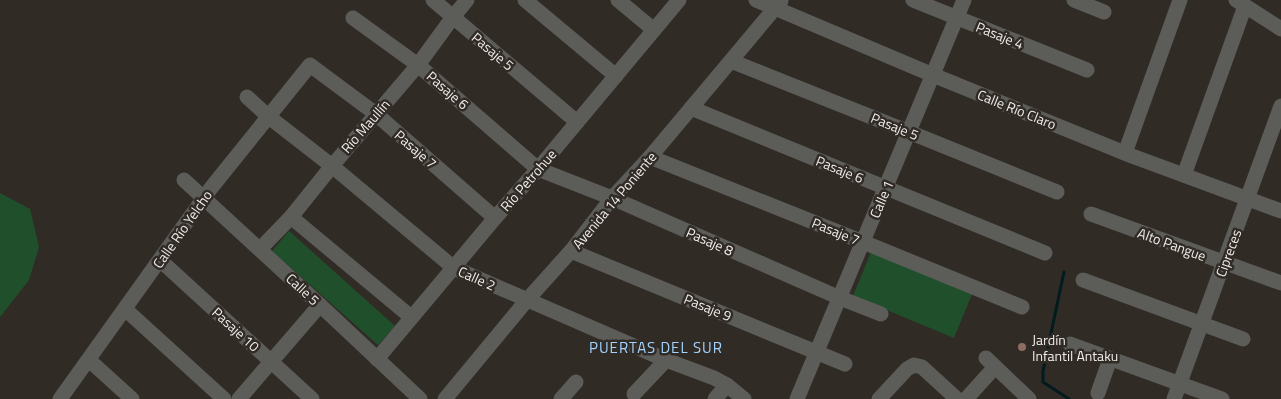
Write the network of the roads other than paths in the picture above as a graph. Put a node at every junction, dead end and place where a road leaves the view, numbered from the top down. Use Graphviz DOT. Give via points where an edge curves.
graph roads {
  1 [pos="433,0"];
  2 [pos="467,0"];
  3 [pos="525,0"];
  4 [pos="618,0"];
  5 [pos="679,0"];
  6 [pos="756,0"];
  7 [pos="913,0"];
  8 [pos="964,0"];
  9 [pos="1074,0"];
  10 [pos="1180,0"];
  11 [pos="1240,3"];
  12 [pos="778,4"];
  13 [pos="1104,12"];
  14 [pos="452,17"];
  15 [pos="957,17"];
  16 [pos="353,18"];
  17 [pos="1281,29"];
  18 [pos="654,30"];
  19 [pos="731,62"];
  20 [pos="310,65"];
  21 [pos="418,65"];
  22 [pos="1087,70"];
  23 [pos="933,75"];
  24 [pos="616,76"];
  25 [pos="247,97"];
  26 [pos="1281,106"];
  27 [pos="691,108"];
  28 [pos="376,114"];
  29 [pos="269,117"];
  30 [pos="577,122"];
  31 [pos="909,132"];
  32 [pos="1125,153"];
  33 [pos="650,157"];
  34 [pos="332,166"];
  35 [pos="538,169"];
  36 [pos="1184,176"];
  37 [pos="184,180"];
  38 [pos="886,188"];
  39 [pos="1057,192"];
  40 [pos="204,198"];
  41 [pos="612,198"];
  42 [pos="1247,199"];
  43 [pos="1281,211"];
  44 [pos="1092,214"];
  45 [pos="291,217"];
  46 [pos="495,218"];
  47 [pos="863,242"];
  48 [pos="260,249"];
  49 [pos="571,250"];
  50 [pos="1045,253"];
  51 [pos="160,260"];
  52 [pos="1224,262"];
  53 [pos="454,268"];
  54 [pos="1083,280"];
  55 [pos="1281,283"];
  56 [pos="840,298"];
  57 [pos="527,300"];
  58 [pos="320,305"];
  59 [pos="1022,307"];
  60 [pos="125,308"];
  61 [pos="881,314"];
  62 [pos="411,317"];
  63 [pos="1202,324"];
  64 [pos="1243,339"];
  65 [pos="1070,344"];
  66 [pos="817,352"];
  67 [pos="1110,358"];
  68 [pos="377,359"];
  69 [pos="89,360"];
  70 [pos="666,360"];
  71 [pos="271,361"];
  72 [pos="845,364"];
  73 [pos="576,382"];
  74 [pos="1180,384"];
  75 [pos="728,385"];
  76 [pos="1098,393"];
  77 [pos="634,394"];
  78 [pos="60,399"];
  79 [pos="132,399"];
  80 [pos="224,399"];
  81 [pos="239,399"];
  82 [pos="312,399"];
  83 [pos="420,399"];
  84 [pos="445,399"];
  85 [pos="561,399"];
  86 [pos="714,399"];
  87 [pos="744,399"];
  88 [pos="797,399"];
  89 [pos="879,399"];
  90 [pos="957,399"];
  91 [pos="966,399"];
  92 [pos="1029,399"];
  93 [pos="1174,399"];
  94 [pos="1222,399"];
  1 -- 14 [label="street, Pasaje 5"];
  2 -- 14 [label="street, Río Maullín"];
  3 -- 24 [label="street"];
  4 -- 18 [label="street"];
  5 -- 18 [label="street, Río Petrohue"];
  6 -- 12 [label="street, Calle Río Claro"];
  7 -- 15 [label="street, Pasaje 4"];
  8 -- 15 [label="street, Calle 1"];
  9 -- 13 [label="street"];
  10 -- 32 [label="street"];
  11 -- 17 [label="street"];
  11 -- 36 [label="street"];
  12 -- 19 [label="street, Avenida 14 Poniente"];
  12 -- 23 [label="street, Calle Río Claro"];
  14 -- 21 [label="street, Río Maullín"];
  14 -- 30 [label="street, Pasaje 5"];
  15 -- 22 [label="street, Pasaje 4"];
  15 -- 23 [label="street, Calle 1"];
  16 -- 21 [label="street, Pasaje 6"];
  18 -- 24 [label="street, Río Petrohue"];
  19 -- 27 [label="street, Avenida 14 Poniente"];
  19 -- 31 [label="street, Pasaje 5"];
  20 -- 28 [label="street, Pasaje 7"];
  20 -- 29 [label="street, Calle Río Yelcho"];
  21 -- 28 [label="street, Río Maullín"];
  21 -- 35 [label="street, Pasaje 6"];
  23 -- 31 [label="street, Calle 1"];
  23 -- 32 [label="street, Calle Río Claro"];
  24 -- 30 [label="street, Río Petrohue"];
  25 -- 29 [label="street, Calle 2"];
  26 -- 42 [label="street, Cipreces"];
  27 -- 33 [label="street, Avenida 14 Poniente"];
  27 -- 38 [label="street, Pasaje 6"];
  28 -- 34 [label="street, Río Maullín"];
  28 -- 46 [label="street, Pasaje 7"];
  29 -- 34 [label="street, Calle 2"];
  29 -- 40 [label="street, Calle Río Yelcho"];
  30 -- 35 [label="street, Río Petrohue"];
  31 -- 38 [label="street, Calle 1"];
  31 -- 39 [label="street, Pasaje 5"];
  32 -- 36 [label="street, Calle Río Claro"];
  33 -- 41 [label="street, Avenida 14 Poniente"];
  33 -- 47 [label="street, Pasaje 7"];
  34 -- 45 [label="street, Río Maullín"];
  34 -- 53 [label="street, Calle 2"];
  35 -- 41 [label="street, Pasaje 8"];
  35 -- 46 [label="street, Río Petrohue"];
  36 -- 42 [label="street, Calle Río Claro"];
  37 -- 40 [label="street, Calle 5"];
  38 -- 47 [label="street, Calle 1"];
  38 -- 50 [label="street, Pasaje 6"];
  40 -- 48 [label="street, Calle 5"];
  40 -- 51 [label="street, Calle Río Yelcho"];
  41 -- 49 [label="street, Avenida 14 Poniente"];
  41 -- 56 [label="street, Pasaje 8"];
  42 -- 43 [label="street, Calle Río Claro"];
  42 -- 52 [label="street, Cipreces"];
  44 -- 52 [label="street, Alto Pangue"];
  45 -- 48 [label="street, Río Maullín"];
  45 -- 62 [label="street"];
  46 -- 53 [label="street, Río Petrohue"];
  47 -- 56 [label="street, Calle 1"];
  47 -- 59 [label="street, Pasaje 7"];
  48 -- 58 [label="street, Calle 5"];
  49 -- 57 [label="street, Avenida 14 Poniente"];
  49 -- 66 [label="street, Pasaje 9"];
  51 -- 60 [label="street, Calle Río Yelcho"];
  51 -- 71 [label="street, Pasaje 10"];
  52 -- 55 [label="street, Alto Pangue"];
  52 -- 63 [label="street, Cipreces"];
  53 -- 57 [label="street, Calle 2"];
  53 -- 62 [label="street, Río Petrohue"];
  54 -- 63 [label="street"];
  56 -- 61 [label="street, Pasaje 8"];
  56 -- 66 [label="street, Calle 1"];
  57 -- 70 [label="street, Calle 2"];
  57 -- 84 [label="street, Avenida 14 Poniente"];
  58 -- 68 [label="street, Calle 5"];
  58 -- 71 [label="street"];
  60 -- 69 [label="street, Calle Río Yelcho"];
  60 -- 80 [label="street"];
  62 -- 68 [label="street, Río Petrohue"];
  63 -- 64 [label="street"];
  63 -- 74 [label="street, Cipreces"];
  65 -- 67 [label="street"];
  66 -- 72 [label="street, Pasaje 9"];
  66 -- 88 [label="street, Calle 1"];
  67 -- 74 [label="street"];
  67 -- 76 [label="street"];
  68 -- 83 [label="street, Calle 5"];
  69 -- 78 [label="street, Calle Río Yelcho"];
  69 -- 79 [label="street"];
  70 -- 75 [label="street, Calle 2"];
  70 -- 77 [label="street"];
  71 -- 81 [label="street"];
  71 -- 82 [label="street, Pasaje 10"];
  73 -- 85 [label="street"];
  74 -- 93 [label="street, Cipreces"];
  74 -- 94 [label="street"];
  75 -- 86 [label="street"];
  75 -- 87 [label="street, Calle 2"];
  89 -- 90 [label="street" via="914,365 922,367"];
  91 -- 92 [label="street" via="990,363"];
}
